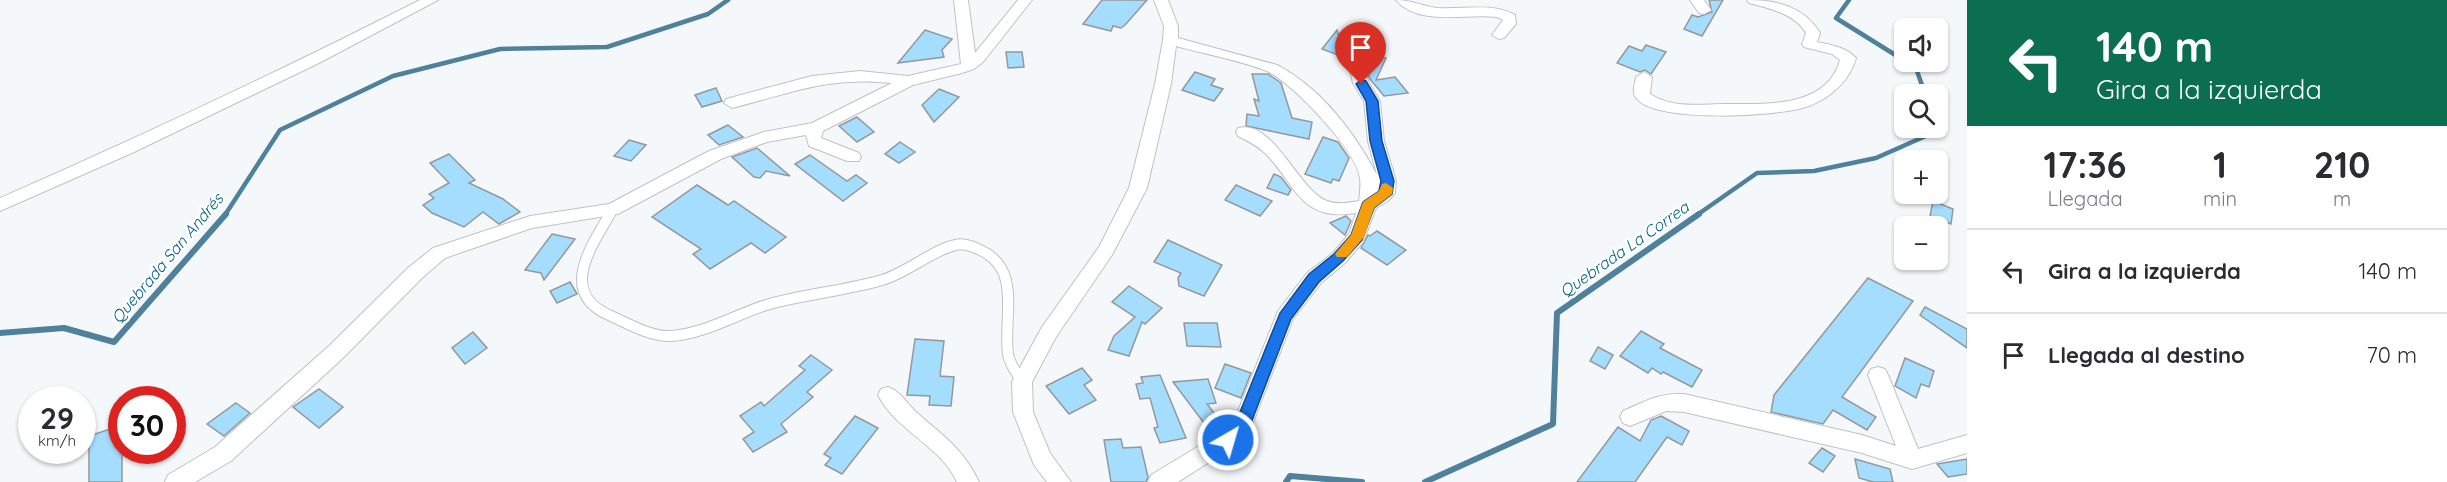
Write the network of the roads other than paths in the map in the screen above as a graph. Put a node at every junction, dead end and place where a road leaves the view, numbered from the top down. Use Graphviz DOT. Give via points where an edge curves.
graph roads {
  1 [pos="431,0"];
  2 [pos="962,0"];
  3 [pos="1025,0"];
  4 [pos="1161,0"];
  5 [pos="1403,0"];
  6 [pos="1754,0"];
  7 [pos="1500,35"];
  8 [pos="1170,40"];
  9 [pos="969,66"];
  10 [pos="1358,70"];
  11 [pos="1644,77"];
  12 [pos="908,81"];
  13 [pos="732,103"];
  14 [pos="816,128"];
  15 [pos="1244,132"];
  16 [pos="853,157"];
  17 [pos="0,205"];
  18 [pos="1368,205"];
  19 [pos="612,210"];
  20 [pos="1878,375"];
  21 [pos="1022,382"];
  22 [pos="888,395"];
  23 [pos="1630,417"];
  24 [pos="1967,444"];
  25 [pos="1912,460"];
  26 [pos="176,482"];
  27 [pos="968,482"];
  28 [pos="1060,482"];
  29 [pos="1159,482"];
  1 -- 17 [label="street" via="314,60"];
  2 -- 9 [label="street"];
  3 -- 9 [label="street"];
  4 -- 8 [label="street" via="1172,26"];
  5 -- 7 [label="street" via="1426,12 1501,13 1510,18"];
  6 -- 11 [label="street" via="1785,10 1805,22 1813,33 1809,44 1848,58 1841,78 1819,96 1792,107 1686,110 1643,97"];
  8 -- 18 [label="street" via="1272,68 1287,76 1353,146 1369,176"];
  8 -- 21 [label="street" via="1138,188 1106,250 1049,332"];
  9 -- 12 [label="street"];
  10 -- 18 [label="street" via="1361,84 1372,101 1376,141 1387,181 1386,194"];
  12 -- 13 [label="street" via="859,75 792,86"];
  12 -- 14 [label="street"];
  14 -- 16 [label="street" via="815,142"];
  14 -- 19 [label="street" via="764,137 715,154"];
  15 -- 18 [label="street" via="1274,153 1316,205 1337,211"];
  18 -- 29 [label="street" via="1357,237 1314,278 1285,316 1240,432"];
  19 -- 21 [label="lane" via="584,259 582,287 588,301 606,314 668,336 687,334 767,305 884,280 957,244 977,248 1004,269 1008,356"];
  19 -- 26 [label="street" via="530,222 439,253 223,454"];
  20 -- 25 [label="street"];
  21 -- 28 [label="street" via="1023,412 1042,458"];
  22 -- 27 [label="street" via="897,409 964,468"];
  23 -- 25 [label="street" via="1665,402 1684,403"];
  24 -- 25 [label="street"];
}
